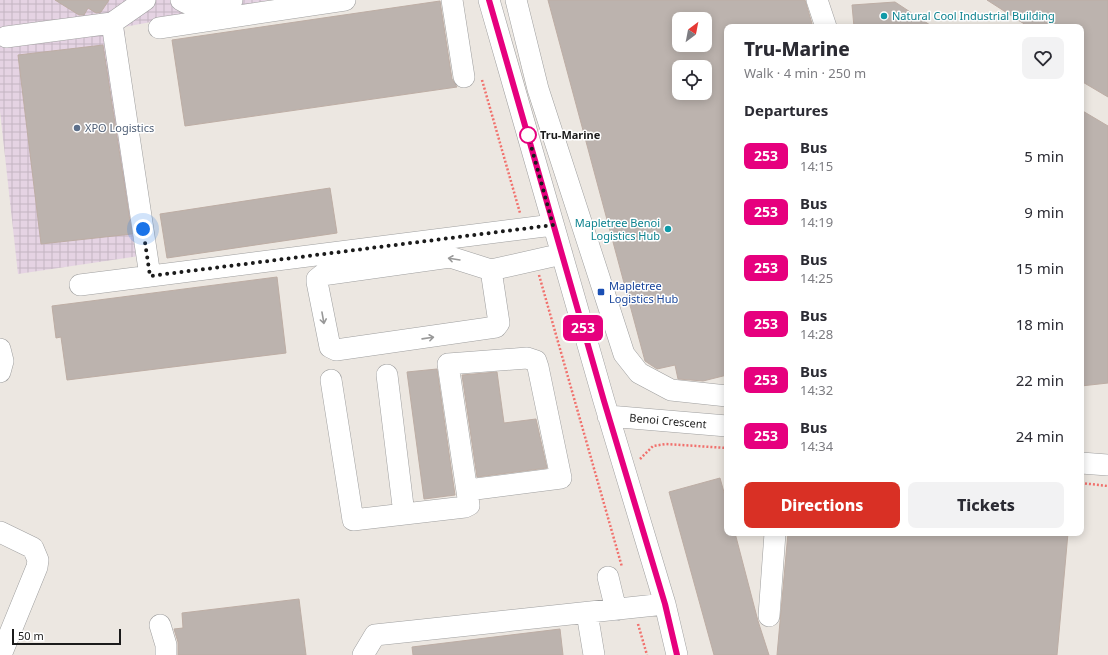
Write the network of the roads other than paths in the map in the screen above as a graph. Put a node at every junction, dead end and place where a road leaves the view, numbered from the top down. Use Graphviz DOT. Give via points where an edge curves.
graph roads {
  1 [pos="145,0"];
  2 [pos="181,0"];
  3 [pos="344,0"];
  4 [pos="452,0"];
  5 [pos="489,0"];
  6 [pos="516,0"];
  7 [pos="817,0"];
  8 [pos="228,1"];
  9 [pos="112,23"];
  10 [pos="825,24"];
  11 [pos="160,28"];
  12 [pos="6,37"];
  13 [pos="472,75"];
  14 [pos="553,225"];
  15 [pos="562,254"];
  16 [pos="491,270"];
  17 [pos="150,276"];
  18 [pos="80,285"];
  19 [pos="0,349"];
  20 [pos="0,372"];
  21 [pos="387,376"];
  22 [pos="331,380"];
  23 [pos="724,396"];
  24 [pos="608,416"];
  25 [pos="724,426"];
  26 [pos="1084,463"];
  27 [pos="1108,465"];
  28 [pos="468,490"];
  29 [pos="404,514"];
  30 [pos="0,532"];
  31 [pos="775,536"];
  32 [pos="615,573"];
  33 [pos="665,604"];
  34 [pos="625,609"];
  35 [pos="587,613"];
  36 [pos="769,616"];
  37 [pos="160,625"];
  38 [pos="1,655"];
  39 [pos="166,655"];
  40 [pos="363,655"];
  41 [pos="594,655"];
  42 [pos="678,655"];
  1 -- 9 [label="street"];
  2 -- 8 [label="street" via="201,7"];
  3 -- 11 [label="street"];
  4 -- 13 [label="street"];
  5 -- 14 [label="street"];
  6 -- 23 [label="street" via="538,89 624,354 639,373 671,390"];
  7 -- 10 [label="street"];
  9 -- 12 [label="street"];
  9 -- 17 [label="street"];
  14 -- 15 [label="street"];
  14 -- 17 [label="street"];
  15 -- 16 [label="street"];
  15 -- 24 [label="street"];
  16 -- 16 [label="street, one-way" via="450,257 322,275 317,282 330,347 336,350 496,327 499,323"];
  17 -- 18 [label="street"];
  19 -- 20 [label="street" via="3,361"];
  21 -- 29 [label="street"];
  22 -- 29 [label="street" via="353,520"];
  24 -- 25 [label="street, Benoi Crescent"];
  24 -- 33 [label="street"];
  26 -- 27 [label="street"];
  28 -- 28 [label="street" via="448,364 532,359 538,366 561,478"];
  28 -- 29 [label="street" via="470,503 465,507"];
  30 -- 38 [label="street" via="33,548 38,560"];
  31 -- 36 [label="street"];
  32 -- 34 [label="street"];
  33 -- 34 [label="street"];
  33 -- 42 [label="street"];
  34 -- 35 [label="street"];
  35 -- 40 [label="street" via="375,636"];
  35 -- 41 [label="street"];
  37 -- 39 [label="street" via="166,644"];
}
